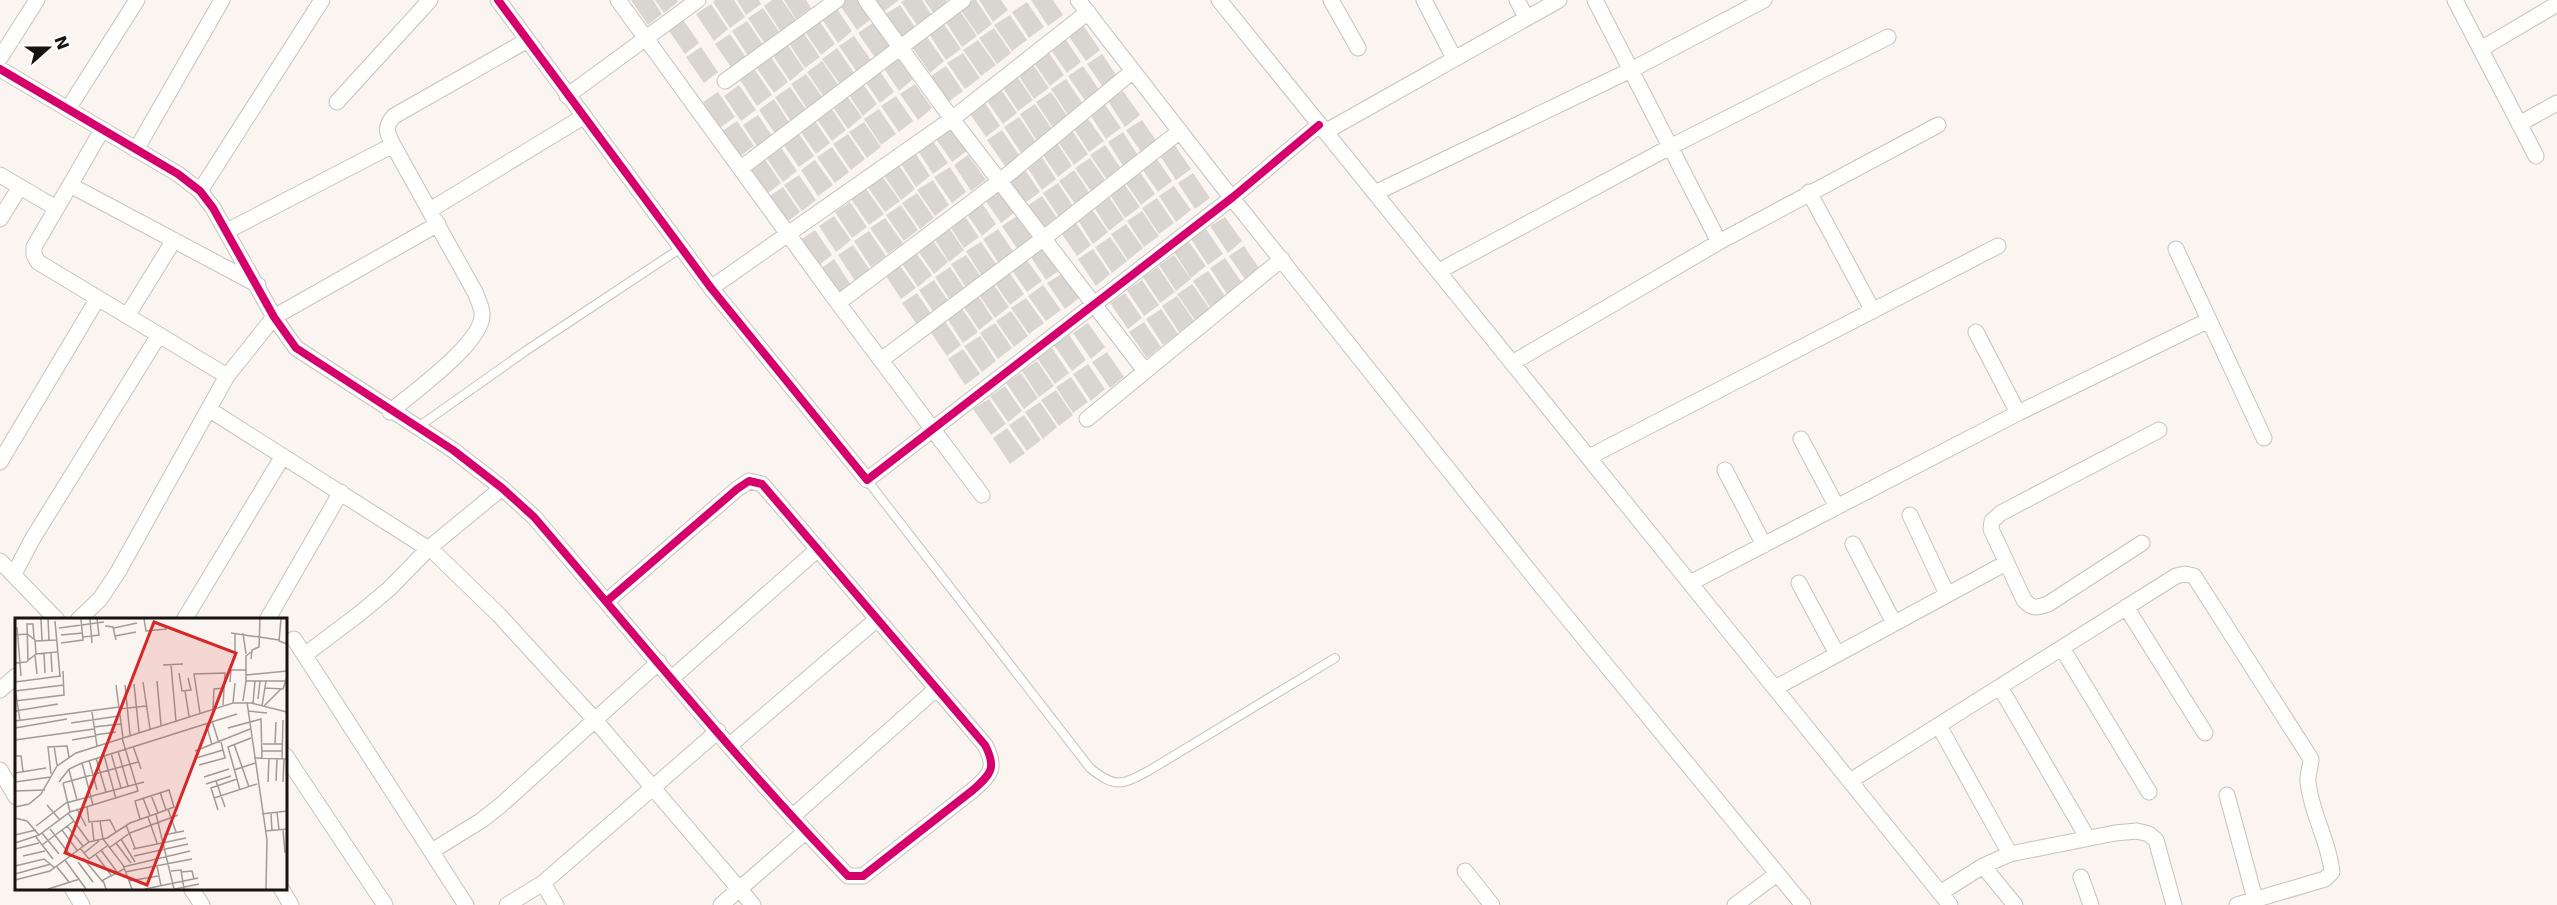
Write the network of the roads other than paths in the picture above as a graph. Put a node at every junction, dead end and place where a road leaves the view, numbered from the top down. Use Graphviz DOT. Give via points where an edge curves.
graph roads {
  1 [pos="37,0"];
  2 [pos="137,0"];
  3 [pos="222,0"];
  4 [pos="322,0"];
  5 [pos="430,0"];
  6 [pos="498,0"];
  7 [pos="618,0"];
  8 [pos="698,0"];
  9 [pos="837,0"];
  10 [pos="866,0"];
  11 [pos="963,0"];
  12 [pos="1219,0"];
  13 [pos="1331,0"];
  14 [pos="1424,0"];
  15 [pos="1517,0"];
  16 [pos="1559,0"];
  17 [pos="1594,0"];
  18 [pos="1764,0"];
  19 [pos="2455,0"];
  20 [pos="2557,4"];
  21 [pos="1083,6"];
  22 [pos="1526,17"];
  23 [pos="645,37"];
  24 [pos="1888,37"];
  25 [pos="526,41"];
  26 [pos="899,46"];
  27 [pos="1358,48"];
  28 [pos="2481,49"];
  29 [pos="0,58"];
  30 [pos="1454,58"];
  31 [pos="0,69"];
  32 [pos="1630,70"];
  33 [pos="1133,71"];
  34 [pos="725,81"];
  35 [pos="567,96"];
  36 [pos="337,102"];
  37 [pos="2557,103"];
  38 [pos="68,109"];
  39 [pos="583,117"];
  40 [pos="952,119"];
  41 [pos="2519,124"];
  42 [pos="1938,125"];
  43 [pos="1322,128"];
  44 [pos="102,130"];
  45 [pos="1180,131"];
  46 [pos="393,145"];
  47 [pos="1671,147"];
  48 [pos="136,150"];
  49 [pos="2536,156"];
  50 [pos="741,168"];
  51 [pos="0,175"];
  52 [pos="1000,181"];
  53 [pos="70,185"];
  54 [pos="21,187"];
  55 [pos="200,191"];
  56 [pos="1809,192"];
  57 [pos="1376,193"];
  58 [pos="1233,197"];
  59 [pos="56,208"];
  60 [pos="430,210"];
  61 [pos="0,219"];
  62 [pos="438,224"];
  63 [pos="227,231"];
  64 [pos="788,232"];
  65 [pos="1044,238"];
  66 [pos="174,240"];
  67 [pos="1719,242"];
  68 [pos="1998,246"];
  69 [pos="681,248"];
  70 [pos="2176,249"];
  71 [pos="1282,259"];
  72 [pos="1439,271"];
  73 [pos="258,285"];
  74 [pos="711,288"];
  75 [pos="98,298"];
  76 [pos="838,303"];
  77 [pos="1095,303"];
  78 [pos="1874,311"];
  79 [pos="128,316"];
  80 [pos="274,317"];
  81 [pos="2209,320"];
  82 [pos="1976,332"];
  83 [pos="159,335"];
  84 [pos="881,360"];
  85 [pos="1512,363"];
  86 [pos="1145,371"];
  87 [pos="227,376"];
  88 [pos="210,410"];
  89 [pos="390,411"];
  90 [pos="2018,413"];
  91 [pos="1087,419"];
  92 [pos="417,428"];
  93 [pos="932,429"];
  94 [pos="2159,430"];
  95 [pos="2264,438"];
  96 [pos="1801,439"];
  97 [pos="283,456"];
  98 [pos="1589,457"];
  99 [pos="0,462"];
  100 [pos="1725,470"];
  101 [pos="867,480"];
  102 [pos="502,488"];
  103 [pos="341,492"];
  104 [pos="982,495"];
  105 [pos="1838,507"];
  106 [pos="1910,515"];
  107 [pos="2142,543"];
  108 [pos="1764,544"];
  109 [pos="1853,544"];
  110 [pos="429,548"];
  111 [pos="818,549"];
  112 [pos="0,561"];
  113 [pos="2006,563"];
  114 [pos="15,573"];
  115 [pos="1690,583"];
  116 [pos="1799,583"];
  117 [pos="1947,594"];
  118 [pos="607,601"];
  119 [pos="2126,607"];
  120 [pos="55,618"];
  121 [pos="86,618"];
  122 [pos="185,618"];
  123 [pos="268,618"];
  124 [pos="877,619"];
  125 [pos="1894,623"];
  126 [pos="294,639"];
  127 [pos="2062,648"];
  128 [pos="306,654"];
  129 [pos="1837,654"];
  130 [pos="1335,658"];
  131 [pos="659,662"];
  132 [pos="15,677"];
  133 [pos="672,678"];
  134 [pos="2000,687"];
  135 [pos="1775,688"];
  136 [pos="936,689"];
  137 [pos="0,690"];
  138 [pos="595,720"];
  139 [pos="1939,726"];
  140 [pos="717,731"];
  141 [pos="2205,733"];
  142 [pos="730,745"];
  143 [pos="286,756"];
  144 [pos="0,770"];
  145 [pos="1850,781"];
  146 [pos="654,786"];
  147 [pos="2149,792"];
  148 [pos="15,795"];
  149 [pos="2227,795"];
  150 [pos="792,817"];
  151 [pos="805,832"];
  152 [pos="2087,837"];
  153 [pos="432,851"];
  154 [pos="2010,854"];
  155 [pos="1983,866"];
  156 [pos="1465,871"];
  157 [pos="1777,874"];
  158 [pos="2081,877"];
  159 [pos="543,883"];
  160 [pos="73,890"];
  161 [pos="192,890"];
  162 [pos="282,890"];
  163 [pos="740,890"];
  164 [pos="1945,899"];
  165 [pos="2255,899"];
  166 [pos="82,905"];
  167 [pos="202,905"];
  168 [pos="291,905"];
  169 [pos="385,905"];
  170 [pos="466,905"];
  171 [pos="507,905"];
  172 [pos="556,905"];
  173 [pos="721,905"];
  174 [pos="753,905"];
  175 [pos="1492,905"];
  176 [pos="1735,905"];
  177 [pos="1803,905"];
  178 [pos="2015,905"];
  179 [pos="2091,905"];
  180 [pos="2174,905"];
  181 [pos="2237,905"];
  1 -- 29 [label="street"];
  2 -- 38 [label="street"];
  3 -- 48 [label="street"];
  4 -- 55 [label="street"];
  5 -- 36 [label="street"];
  6 -- 25 [label="street"];
  7 -- 23 [label="street"];
  8 -- 23 [label="street"];
  9 -- 34 [label="street"];
  10 -- 26 [label="street"];
  11 -- 26 [label="street"];
  12 -- 43 [label="street"];
  13 -- 27 [label="street"];
  14 -- 30 [label="street"];
  15 -- 22 [label="street"];
  16 -- 22 [label="street"];
  17 -- 32 [label="street"];
  18 -- 32 [label="street"];
  19 -- 28 [label="street"];
  20 -- 28 [label="street"];
  21 -- 33 [label="street"];
  21 -- 40 [label="street"];
  22 -- 30 [label="street"];
  23 -- 35 [label="street"];
  23 -- 50 [label="street"];
  24 -- 47 [label="street"];
  25 -- 35 [label="street"];
  25 -- 46 [label="street" via="394,116 388,122 387,132"];
  26 -- 40 [label="street"];
  26 -- 50 [label="street"];
  28 -- 41 [label="street"];
  30 -- 43 [label="street"];
  31 -- 38 [label="street"];
  32 -- 47 [label="street"];
  32 -- 57 [label="street"];
  33 -- 45 [label="street"];
  33 -- 52 [label="street"];
  35 -- 39 [label="street"];
  37 -- 41 [label="street"];
  38 -- 44 [label="street"];
  39 -- 60 [label="street"];
  39 -- 69 [label="street"];
  40 -- 52 [label="street"];
  40 -- 64 [label="street"];
  41 -- 49 [label="street"];
  42 -- 56 [label="street"];
  43 -- 57 [label="street"];
  43 -- 58 [label="street"];
  44 -- 48 [label="street"];
  44 -- 53 [label="street"];
  45 -- 58 [label="street"];
  45 -- 65 [label="street"];
  46 -- 60 [label="street"];
  46 -- 63 [label="street"];
  47 -- 67 [label="street"];
  47 -- 72 [label="street"];
  48 -- 55 [label="street"];
  50 -- 64 [label="street"];
  51 -- 54 [label="street"];
  52 -- 65 [label="street"];
  52 -- 76 [label="street"];
  53 -- 59 [label="street"];
  53 -- 66 [label="street"];
  54 -- 59 [label="street"];
  54 -- 61 [label="street"];
  55 -- 63 [label="street"];
  56 -- 67 [label="street"];
  56 -- 78 [label="street"];
  57 -- 72 [label="street"];
  58 -- 71 [label="street"];
  58 -- 77 [label="street"];
  59 -- 75 [label="street" via="34,247 34,255 38,262"];
  60 -- 62 [label="street"];
  62 -- 80 [label="street"];
  62 -- 89 [label="street" via="476,294 483,315 480,327 451,361"];
  63 -- 73 [label="street"];
  64 -- 74 [label="street"];
  64 -- 76 [label="street"];
  65 -- 77 [label="street"];
  65 -- 84 [label="street"];
  66 -- 73 [label="street"];
  66 -- 79 [label="street"];
  67 -- 85 [label="street"];
  68 -- 78 [label="street"];
  69 -- 74 [label="street"];
  69 -- 92 [label="lane"];
  70 -- 81 [label="street"];
  71 -- 86 [label="street"];
  71 -- 157 [label="street" via="1534,577"];
  72 -- 85 [label="street"];
  73 -- 80 [label="street"];
  74 -- 101 [label="street"];
  75 -- 79 [label="street"];
  75 -- 99 [label="street"];
  76 -- 84 [label="street"];
  77 -- 86 [label="street"];
  77 -- 93 [label="street"];
  78 -- 98 [label="street"];
  79 -- 83 [label="street"];
  80 -- 87 [label="street"];
  80 -- 89 [label="street" via="296,348"];
  81 -- 90 [label="street"];
  81 -- 95 [label="street"];
  82 -- 90 [label="street"];
  83 -- 87 [label="street"];
  83 -- 114 [label="street"];
  84 -- 93 [label="street"];
  85 -- 98 [label="street"];
  86 -- 91 [label="street"];
  87 -- 88 [label="street"];
  88 -- 97 [label="street"];
  88 -- 121 [label="street" via="118,572"];
  89 -- 92 [label="street"];
  90 -- 105 [label="street"];
  92 -- 102 [label="street"];
  93 -- 101 [label="street"];
  93 -- 104 [label="street"];
  94 -- 113 [label="street" via="2001,513 1992,521 1991,529"];
  96 -- 105 [label="street"];
  97 -- 103 [label="street"];
  97 -- 122 [label="street"];
  98 -- 115 [label="street"];
  100 -- 108 [label="street"];
  101 -- 130 [label="lane" via="1090,768 1106,781 1126,783 1142,775"];
  102 -- 110 [label="street"];
  102 -- 118 [label="street" via="534,517"];
  103 -- 110 [label="street"];
  103 -- 123 [label="street"];
  105 -- 108 [label="street"];
  106 -- 117 [label="street"];
  107 -- 113 [label="street" via="2037,608 2024,600"];
  108 -- 115 [label="street"];
  109 -- 125 [label="street"];
  110 -- 128 [label="street" via="381,595"];
  110 -- 138 [label="street" via="499,615"];
  111 -- 118 [label="street" via="762,484 749,481"];
  111 -- 124 [label="street"];
  111 -- 133 [label="street"];
  112 -- 114 [label="street"];
  113 -- 117 [label="street"];
  114 -- 120 [label="street"];
  115 -- 135 [label="street"];
  116 -- 129 [label="street"];
  117 -- 125 [label="street"];
  118 -- 131 [label="street"];
  119 -- 127 [label="street"];
  119 -- 141 [label="street"];
  119 -- 165 [label="street" via="2176,576 2194,576 2311,759 2308,783 2332,872 2315,884"];
  124 -- 136 [label="street"];
  124 -- 142 [label="street"];
  125 -- 129 [label="street"];
  126 -- 128 [label="street"];
  127 -- 134 [label="street"];
  127 -- 147 [label="street"];
  128 -- 153 [label="street"];
  129 -- 135 [label="street"];
  131 -- 133 [label="street"];
  131 -- 138 [label="street"];
  132 -- 137 [label="street"];
  133 -- 140 [label="street"];
  134 -- 139 [label="street"];
  134 -- 152 [label="street"];
  135 -- 145 [label="street"];
  136 -- 150 [label="street"];
  136 -- 151 [label="street" via="985,745 992,768 987,777 863,876 848,876"];
  138 -- 146 [label="street"];
  138 -- 153 [label="street" via="482,820"];
  139 -- 145 [label="street"];
  139 -- 154 [label="street"];
  140 -- 142 [label="street"];
  140 -- 146 [label="street"];
  142 -- 150 [label="street"];
  143 -- 169 [label="street"];
  144 -- 148 [label="street"];
  145 -- 164 [label="street"];
  146 -- 159 [label="street"];
  146 -- 163 [label="street"];
  149 -- 165 [label="street"];
  150 -- 151 [label="street"];
  151 -- 163 [label="street"];
  152 -- 154 [label="street"];
  152 -- 180 [label="street" via="2137,831 2157,840"];
  153 -- 170 [label="street"];
  154 -- 155 [label="street"];
  155 -- 164 [label="street"];
  155 -- 178 [label="street"];
  156 -- 175 [label="street"];
  157 -- 176 [label="street"];
  157 -- 177 [label="street"];
  158 -- 179 [label="street"];
  159 -- 171 [label="street"];
  159 -- 172 [label="street"];
  160 -- 166 [label="street"];
  161 -- 167 [label="street"];
  162 -- 168 [label="street"];
  163 -- 173 [label="street"];
  163 -- 174 [label="street"];
  165 -- 181 [label="street"];
}
